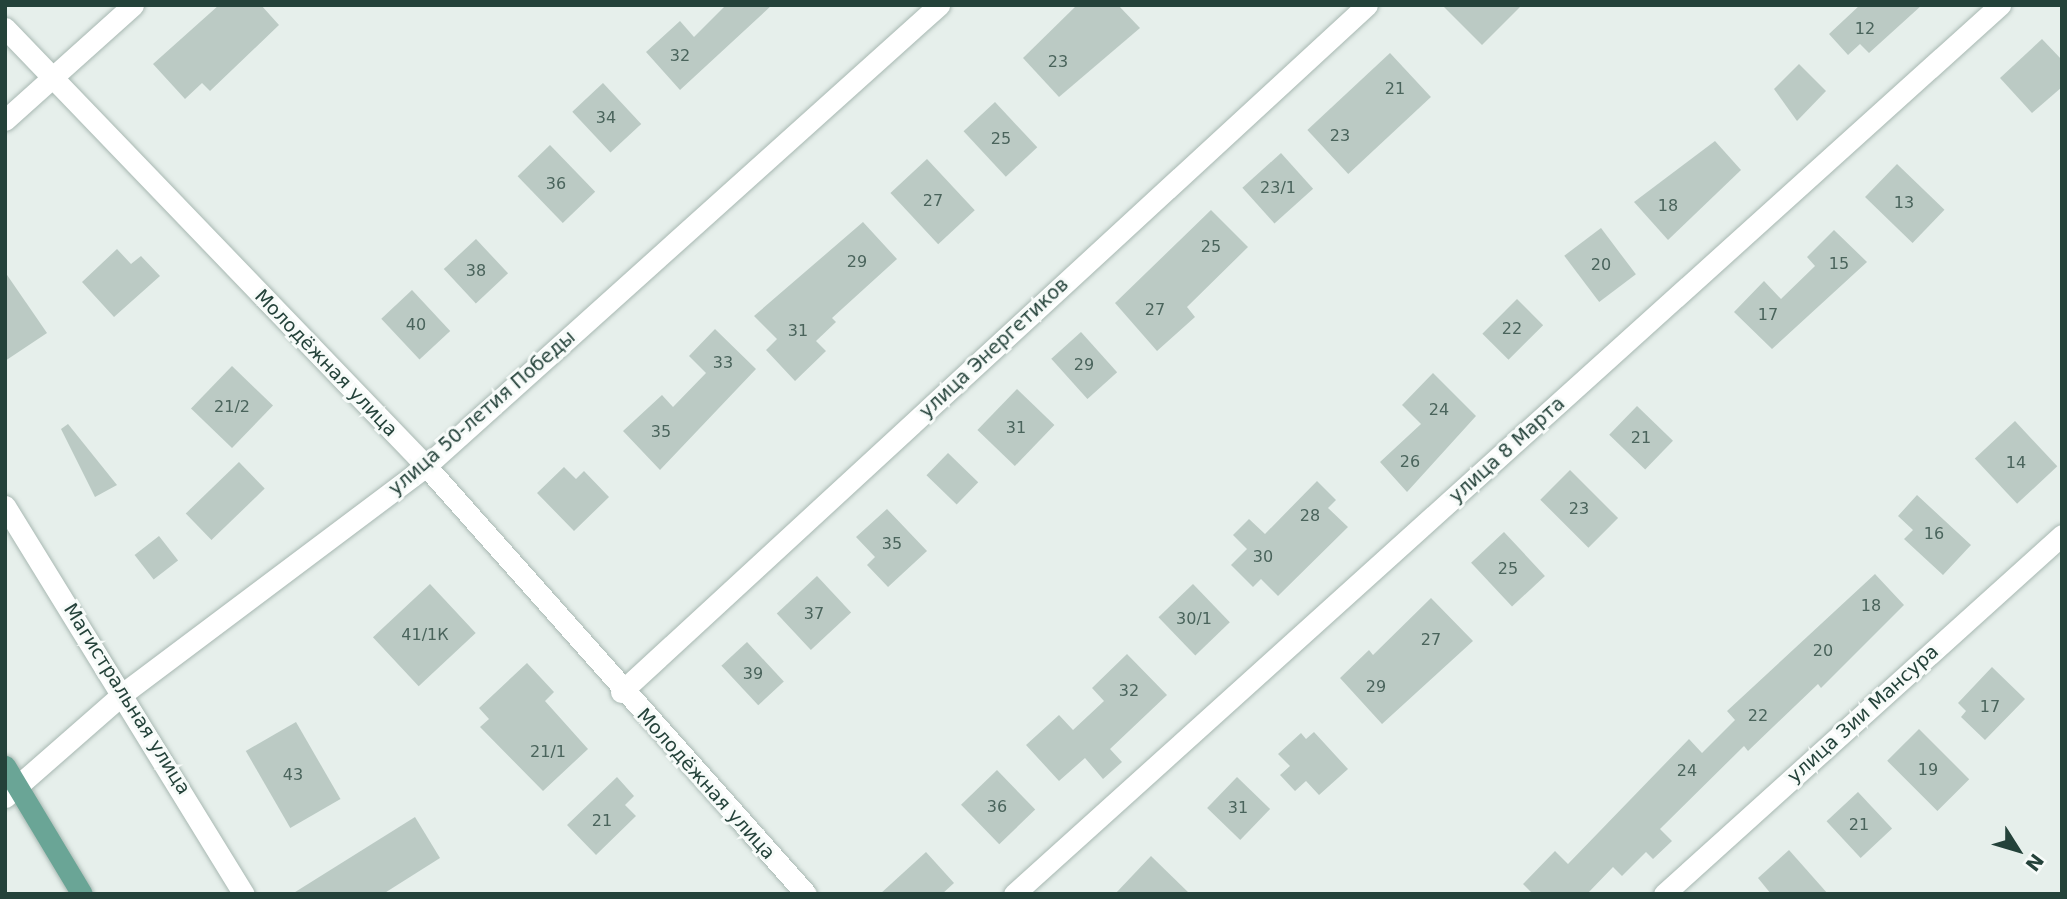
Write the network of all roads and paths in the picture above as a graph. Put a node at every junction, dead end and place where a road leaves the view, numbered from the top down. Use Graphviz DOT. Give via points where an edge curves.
graph roads {
  1 [pos="133,5"];
  2 [pos="939,5"];
  3 [pos="1367,5"];
  4 [pos="2000,5"];
  5 [pos="5,28"];
  6 [pos="51,79"];
  7 [pos="5,120"];
  8 [pos="426,466"];
  9 [pos="5,506"];
  10 [pos="2062,535"];
  11 [pos="125,692"];
  12 [pos="621,692"];
  13 [pos="5,766"];
  14 [pos="11,791"];
  15 [pos="82,894"];
  16 [pos="244,894"];
  17 [pos="806,894"];
  18 [pos="1014,894"];
  19 [pos="1664,894"];
  1 -- 6 [label="street"];
  2 -- 8 [label="street, улица 50-летия Победы"];
  3 -- 12 [label="street, улица Энергетиков"];
  4 -- 18 [label="street, улица 8 Марта"];
  5 -- 6 [label="street, Молодёжная улица"];
  6 -- 7 [label="street"];
  6 -- 8 [label="street, Молодёжная улица"];
  8 -- 11 [label="street, улица 50-летия Победы"];
  8 -- 12 [label="street, Молодёжная улица"];
  9 -- 11 [label="street, Магистральная улица"];
  10 -- 19 [label="street, улица Зии Мансура"];
  11 -- 14 [label="street, улица 50-летия Победы"];
  11 -- 16 [label="street, Магистральная улица"];
  12 -- 17 [label="street, Молодёжная улица"];
  13 -- 14 [label="main road"];
  14 -- 15 [label="main road"];
}
